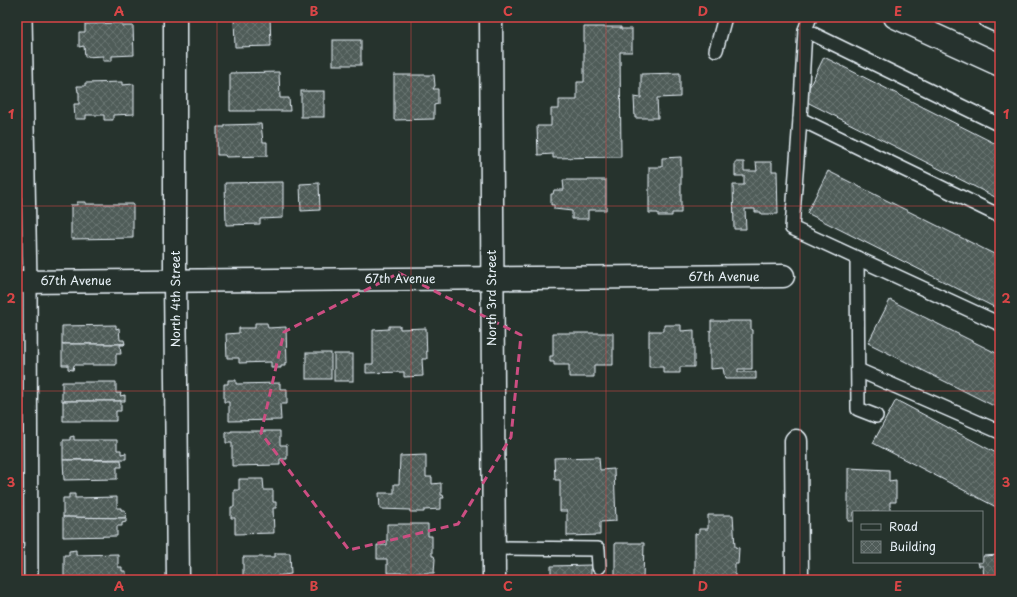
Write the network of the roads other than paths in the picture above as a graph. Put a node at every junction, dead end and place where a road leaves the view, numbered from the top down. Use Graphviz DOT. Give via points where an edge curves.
graph roads {
  1 [pos="25,17"];
  2 [pos="175,17"];
  3 [pos="491,17"];
  4 [pos="725,17"];
  5 [pos="810,17"];
  6 [pos="895,17"];
  7 [pos="989,17"];
  8 [pos="1000,22"];
  9 [pos="805,30"];
  10 [pos="716,50"];
  11 [pos="1000,65"];
  12 [pos="800,119"];
  13 [pos="1000,125"];
  14 [pos="1000,216"];
  15 [pos="857,258"];
  16 [pos="782,276"];
  17 [pos="492,278"];
  18 [pos="175,280"];
  19 [pos="24,282"];
  20 [pos="1000,324"];
  21 [pos="858,370"];
  22 [pos="876,416"];
  23 [pos="1000,432"];
  24 [pos="796,441"];
  25 [pos="494,548"];
  26 [pos="599,567"];
  27 [pos="31,580"];
  28 [pos="178,580"];
  29 [pos="494,580"];
  30 [pos="797,580"];
  1 -- 19 [label="lane"];
  2 -- 18 [label="main road, North 4th Street"];
  3 -- 17 [label="main road, North 3rd Street"];
  4 -- 10 [label="lane"];
  5 -- 9 [label="lane"];
  6 -- 11 [label="main road"];
  7 -- 8 [label="main road"];
  9 -- 12 [label="lane"];
  9 -- 13 [label="lane"];
  12 -- 14 [label="lane"];
  12 -- 15 [label="lane" via="792,228"];
  15 -- 20 [label="lane"];
  15 -- 21 [label="lane"];
  16 -- 17 [label="main road, 67th Avenue"];
  17 -- 18 [label="main road, 67th Avenue"];
  17 -- 25 [label="main road, North 3rd Street"];
  18 -- 19 [label="main road, 67th Avenue"];
  18 -- 28 [label="main road, North 4th Street"];
  19 -- 27 [label="lane"];
  21 -- 22 [label="lane" via="858,409"];
  21 -- 23 [label="lane"];
  24 -- 30 [label="main road"];
  25 -- 26 [label="lane" via="598,549"];
  25 -- 29 [label="main road, North 3rd Street"];
}
